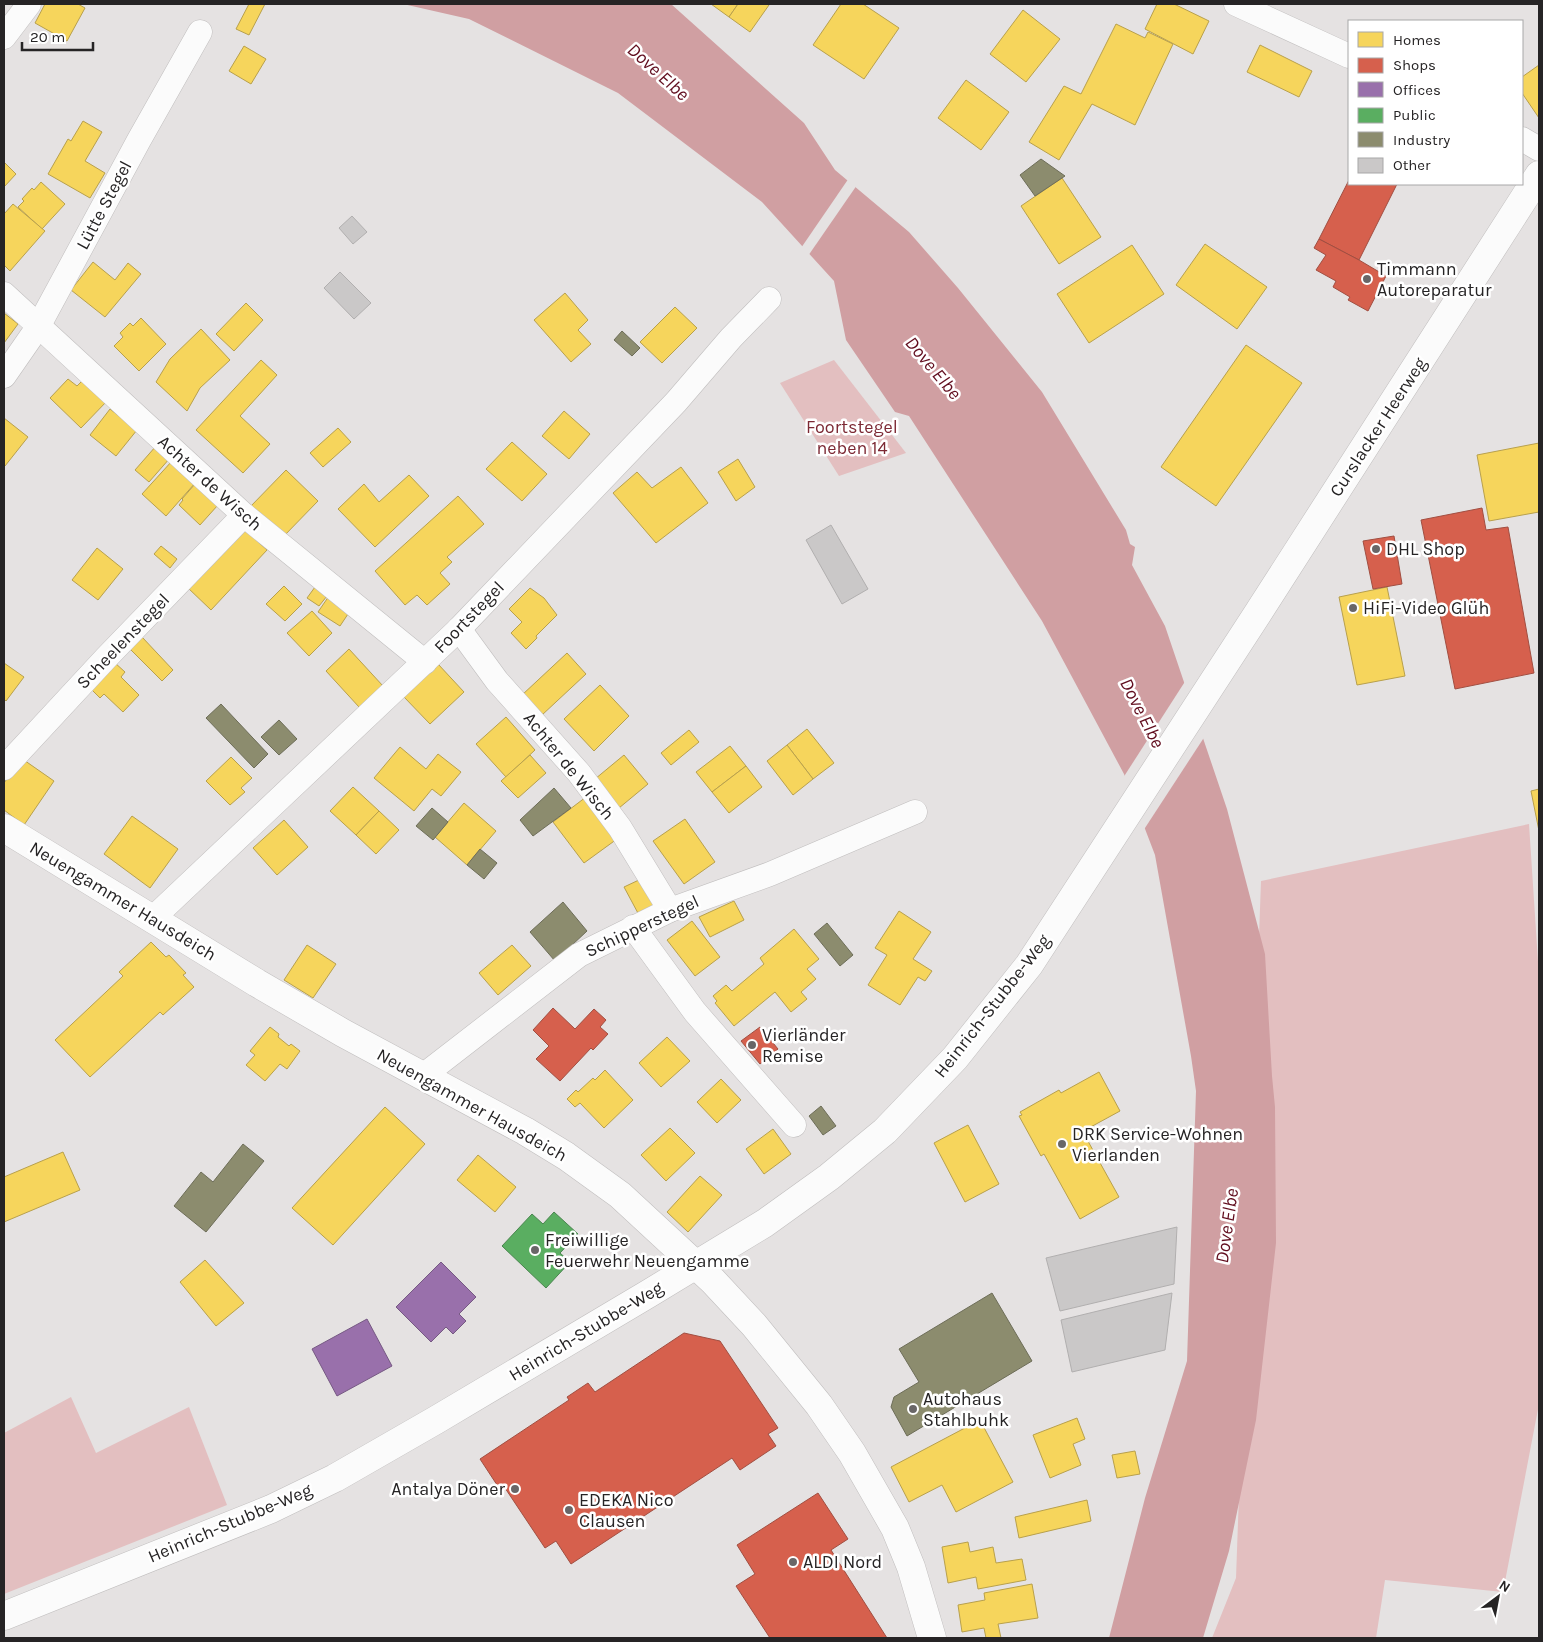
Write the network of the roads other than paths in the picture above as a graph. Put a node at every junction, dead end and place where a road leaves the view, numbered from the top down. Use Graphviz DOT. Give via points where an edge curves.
graph roads {
  1 [pos="29,4"];
  2 [pos="1236,4"];
  3 [pos="200,32"];
  4 [pos="4,37"];
  5 [pos="1348,56"];
  6 [pos="1523,140"];
  7 [pos="1539,149"];
  8 [pos="1539,176"];
  9 [pos="4,294"];
  10 [pos="769,299"];
  11 [pos="38,327"];
  12 [pos="4,376"];
  13 [pos="244,516"];
  14 [pos="460,629"];
  15 [pos="425,662"];
  16 [pos="4,768"];
  17 [pos="915,812"];
  18 [pos="4,828"];
  19 [pos="1116,832"];
  20 [pos="670,910"];
  21 [pos="152,919"];
  22 [pos="633,927"];
  23 [pos="424,1075"];
  24 [pos="794,1125"];
  25 [pos="696,1265"];
  26 [pos="4,1616"];
  27 [pos="932,1638"];
  1 -- 4 [label="street"];
  2 -- 5 [label="street"];
  3 -- 11 [label="street, Lütte Stegel"];
  6 -- 7 [label="street"];
  8 -- 19 [label="main road, Curslacker Heerweg"];
  9 -- 11 [label="street, Achter de Wisch"];
  10 -- 14 [label="street, Foortstegel" via="676,402"];
  11 -- 12 [label="street, Lütte Stegel"];
  11 -- 13 [label="street, Achter de Wisch"];
  13 -- 15 [label="street, Achter de Wisch"];
  13 -- 16 [label="street, Scheelenstegel"];
  14 -- 15 [label="street, Foortstegel"];
  14 -- 20 [label="street, Achter de Wisch" via="497,681 579,773 620,828"];
  15 -- 21 [label="street, Foortstegel"];
  17 -- 20 [label="street, Schipperstegel" via="770,874"];
  18 -- 21 [label="main road, Neuengammer Hausdeich"];
  19 -- 25 [label="main road, Heinrich-Stubbe-Weg" via="1029,965 948,1065 885,1131 765,1223"];
  20 -- 22 [label="street, Schipperstegel"];
  21 -- 23 [label="main road, Neuengammer Hausdeich" via="343,1033"];
  22 -- 23 [label="street, Schipperstegel" via="579,955"];
  22 -- 24 [label="street" via="695,1012"];
  23 -- 25 [label="main road, Neuengammer Hausdeich" via="566,1156 620,1195"];
  25 -- 26 [label="main road, Heinrich-Stubbe-Weg" via="335,1478 271,1509"];
  25 -- 27 [label="main road, Neuengammer Hausdeich" via="760,1332 819,1405 852,1453 895,1528 911,1567"];
}
